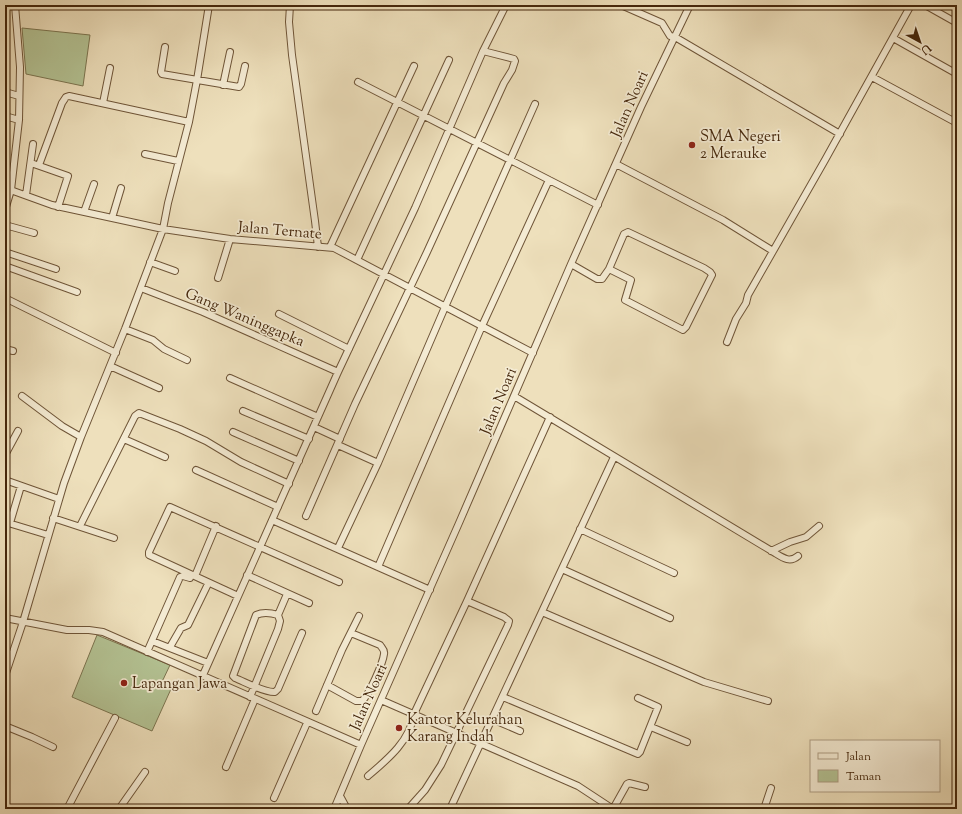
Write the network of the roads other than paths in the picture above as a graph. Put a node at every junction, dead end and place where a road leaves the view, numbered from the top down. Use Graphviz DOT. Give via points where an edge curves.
graph roads {
  1 [pos="15,5"];
  2 [pos="209,5"];
  3 [pos="290,5"];
  4 [pos="506,5"];
  5 [pos="621,5"];
  6 [pos="690,5"];
  7 [pos="911,5"];
  8 [pos="925,5"];
  9 [pos="957,23"];
  10 [pos="675,37"];
  11 [pos="893,38"];
  12 [pos="165,47"];
  13 [pos="484,51"];
  14 [pos="230,52"];
  15 [pos="449,60"];
  16 [pos="245,66"];
  17 [pos="414,66"];
  18 [pos="110,68"];
  19 [pos="957,74"];
  20 [pos="872,77"];
  21 [pos="197,80"];
  22 [pos="358,82"];
  23 [pos="223,84"];
  24 [pos="5,92"];
  25 [pos="19,96"];
  26 [pos="396,102"];
  27 [pos="103,103"];
  28 [pos="535,104"];
  29 [pos="5,116"];
  30 [pos="424,116"];
  31 [pos="19,120"];
  32 [pos="189,122"];
  33 [pos="957,123"];
  34 [pos="450,129"];
  35 [pos="840,134"];
  36 [pos="477,143"];
  37 [pos="33,144"];
  38 [pos="145,154"];
  39 [pos="511,160"];
  40 [pos="178,161"];
  41 [pos="31,163"];
  42 [pos="616,164"];
  43 [pos="39,165"];
  44 [pos="549,180"];
  45 [pos="94,184"];
  46 [pos="8,188"];
  47 [pos="121,188"];
  48 [pos="26,196"];
  49 [pos="598,205"];
  50 [pos="58,207"];
  51 [pos="5,210"];
  52 [pos="84,212"];
  53 [pos="112,218"];
  54 [pos="5,225"];
  55 [pos="163,229"];
  56 [pos="34,233"];
  57 [pos="230,239"];
  58 [pos="318,247"];
  59 [pos="330,248"];
  60 [pos="773,250"];
  61 [pos="5,252"];
  62 [pos="357,260"];
  63 [pos="150,262"];
  64 [pos="571,264"];
  65 [pos="5,266"];
  66 [pos="56,269"];
  67 [pos="608,269"];
  68 [pos="175,271"];
  69 [pos="383,274"];
  70 [pos="218,278"];
  71 [pos="141,288"];
  72 [pos="410,288"];
  73 [pos="77,292"];
  74 [pos="5,298"];
  75 [pos="445,307"];
  76 [pos="279,314"];
  77 [pos="482,326"];
  78 [pos="125,329"];
  79 [pos="727,342"];
  80 [pos="5,348"];
  81 [pos="349,349"];
  82 [pos="13,351"];
  83 [pos="116,353"];
  84 [pos="533,353"];
  85 [pos="187,360"];
  86 [pos="110,366"];
  87 [pos="338,372"];
  88 [pos="230,378"];
  89 [pos="159,388"];
  90 [pos="22,396"];
  91 [pos="514,396"];
  92 [pos="243,411"];
  93 [pos="318,417"];
  94 [pos="550,417"];
  95 [pos="314,427"];
  96 [pos="18,431"];
  97 [pos="233,432"];
  98 [pos="81,437"];
  99 [pos="124,439"];
  100 [pos="309,439"];
  101 [pos="339,442"];
  102 [pos="5,455"];
  103 [pos="165,457"];
  104 [pos="614,457"];
  105 [pos="299,461"];
  106 [pos="378,463"];
  107 [pos="196,470"];
  108 [pos="5,480"];
  109 [pos="289,484"];
  110 [pos="21,486"];
  111 [pos="59,499"];
  112 [pos="278,507"];
  113 [pos="306,516"];
  114 [pos="53,518"];
  115 [pos="272,520"];
  116 [pos="7,523"];
  117 [pos="80,526"];
  118 [pos="216,526"];
  119 [pos="818,526"];
  120 [pos="580,529"];
  121 [pos="48,535"];
  122 [pos="114,538"];
  123 [pos="260,547"];
  124 [pos="338,548"];
  125 [pos="771,551"];
  126 [pos="798,556"];
  127 [pos="378,567"];
  128 [pos="562,569"];
  129 [pos="674,573"];
  130 [pos="247,575"];
  131 [pos="194,576"];
  132 [pos="339,582"];
  133 [pos="207,586"];
  134 [pos="430,590"];
  135 [pos="287,594"];
  136 [pos="237,598"];
  137 [pos="467,601"];
  138 [pos="309,603"];
  139 [pos="542,612"];
  140 [pos="278,615"];
  141 [pos="359,616"];
  142 [pos="5,618"];
  143 [pos="670,618"];
  144 [pos="23,622"];
  145 [pos="302,633"];
  146 [pos="351,633"];
  147 [pos="152,642"];
  148 [pos="170,648"];
  149 [pos="147,651"];
  150 [pos="208,663"];
  151 [pos="202,675"];
  152 [pos="5,676"];
  153 [pos="376,677"];
  154 [pos="389,682"];
  155 [pos="327,685"];
  156 [pos="255,686"];
  157 [pos="504,697"];
  158 [pos="253,698"];
  159 [pos="638,698"];
  160 [pos="381,700"];
  161 [pos="768,701"];
  162 [pos="316,711"];
  163 [pos="414,714"];
  164 [pos="115,718"];
  165 [pos="492,719"];
  166 [pos="307,723"];
  167 [pos="5,726"];
  168 [pos="650,728"];
  169 [pos="520,731"];
  170 [pos="458,733"];
  171 [pos="480,742"];
  172 [pos="688,742"];
  173 [pos="361,745"];
  174 [pos="53,747"];
  175 [pos="226,767"];
  176 [pos="144,772"];
  177 [pos="368,776"];
  178 [pos="645,787"];
  179 [pos="771,788"];
  180 [pos="340,796"];
  181 [pos="274,798"];
  182 [pos="67,809"];
  183 [pos="119,809"];
  184 [pos="334,809"];
  185 [pos="347,809"];
  186 [pos="408,809"];
  187 [pos="450,809"];
  188 [pos="613,809"];
  189 [pos="764,809"];
  1 -- 25 [label="street" via="20,67"];
  2 -- 21 [label="street"];
  3 -- 58 [label="street" via="292,55"];
  4 -- 13 [label="street"];
  5 -- 10 [label="street" via="662,23 667,33"];
  6 -- 10 [label="street, Jalan Noari"];
  7 -- 11 [label="street"];
  8 -- 9 [label="street"];
  10 -- 35 [label="street"];
  10 -- 42 [label="street, Jalan Noari"];
  11 -- 19 [label="street"];
  11 -- 20 [label="street"];
  12 -- 21 [label="street" via="161,74"];
  13 -- 34 [label="street"];
  13 -- 36 [label="street" via="515,61"];
  14 -- 23 [label="street"];
  15 -- 30 [label="street"];
  16 -- 23 [label="street" via="240,86"];
  17 -- 26 [label="street"];
  18 -- 27 [label="street"];
  20 -- 33 [label="street"];
  20 -- 35 [label="street"];
  21 -- 23 [label="street"];
  21 -- 32 [label="street"];
  22 -- 26 [label="street"];
  24 -- 25 [label="street"];
  25 -- 31 [label="street"];
  26 -- 30 [label="street"];
  26 -- 59 [label="street"];
  27 -- 32 [label="street"];
  27 -- 43 [label="street" via="69,96 65,98"];
  28 -- 39 [label="street"];
  29 -- 31 [label="street"];
  30 -- 34 [label="street"];
  30 -- 62 [label="street"];
  31 -- 46 [label="street"];
  32 -- 40 [label="street"];
  34 -- 36 [label="street"];
  34 -- 69 [label="street"];
  35 -- 60 [label="street"];
  36 -- 39 [label="street"];
  36 -- 72 [label="street"];
  37 -- 41 [label="street"];
  38 -- 40 [label="street"];
  39 -- 44 [label="street"];
  39 -- 75 [label="street"];
  40 -- 55 [label="street"];
  41 -- 43 [label="street"];
  41 -- 48 [label="street"];
  42 -- 49 [label="street, Jalan Noari"];
  42 -- 60 [label="street" via="723,220"];
  43 -- 50 [label="street" via="68,176"];
  44 -- 49 [label="street"];
  44 -- 77 [label="street"];
  45 -- 52 [label="street"];
  46 -- 48 [label="street, Jalan Ternate"];
  46 -- 51 [label="street"];
  47 -- 53 [label="street"];
  48 -- 50 [label="street, Jalan Ternate"];
  49 -- 64 [label="street, Jalan Noari"];
  50 -- 52 [label="street, Jalan Ternate"];
  52 -- 53 [label="street, Jalan Ternate"];
  53 -- 55 [label="street, Jalan Ternate"];
  54 -- 56 [label="street"];
  55 -- 57 [label="street, Jalan Ternate"];
  55 -- 63 [label="street"];
  57 -- 58 [label="street, Jalan Ternate"];
  57 -- 70 [label="street"];
  58 -- 59 [label="street, Jalan Ternate"];
  59 -- 62 [label="street, Jalan Ternate"];
  60 -- 79 [label="street" via="748,294"];
  61 -- 66 [label="street"];
  62 -- 69 [label="street, Jalan Ternate"];
  63 -- 68 [label="street"];
  63 -- 71 [label="street"];
  64 -- 67 [label="street" via="601,280"];
  64 -- 84 [label="street, Jalan Noari"];
  65 -- 73 [label="street"];
  67 -- 67 [label="street" via="624,234 628,232 704,268 712,275 683,330 625,300 631,280"];
  69 -- 72 [label="street, Jalan Ternate"];
  69 -- 81 [label="street"];
  71 -- 78 [label="street"];
  71 -- 87 [label="street, Gang Waninggapka" via="203,312"];
  72 -- 75 [label="street, Jalan Ternate"];
  72 -- 101 [label="street"];
  74 -- 83 [label="street"];
  75 -- 77 [label="street, Jalan Ternate"];
  75 -- 106 [label="street"];
  76 -- 81 [label="street"];
  77 -- 84 [label="street, Jalan Ternate"];
  77 -- 127 [label="street"];
  78 -- 83 [label="street"];
  78 -- 85 [label="street" via="153,340 164,349"];
  80 -- 82 [label="street"];
  81 -- 87 [label="street"];
  83 -- 86 [label="street"];
  84 -- 91 [label="street, Jalan Noari"];
  86 -- 89 [label="street"];
  86 -- 98 [label="street"];
  87 -- 93 [label="street"];
  88 -- 93 [label="street"];
  90 -- 98 [label="street"];
  91 -- 94 [label="street"];
  91 -- 134 [label="street, Jalan Noari"];
  92 -- 100 [label="street"];
  93 -- 95 [label="street"];
  94 -- 104 [label="street"];
  94 -- 137 [label="street"];
  95 -- 100 [label="street"];
  95 -- 101 [label="street"];
  96 -- 102 [label="street"];
  97 -- 105 [label="street"];
  98 -- 111 [label="street"];
  99 -- 103 [label="street"];
  99 -- 109 [label="street" via="139,413 180,428 241,462"];
  99 -- 117 [label="street"];
  100 -- 105 [label="street"];
  101 -- 106 [label="street"];
  101 -- 113 [label="street"];
  104 -- 120 [label="street"];
  104 -- 125 [label="street"];
  105 -- 109 [label="street"];
  106 -- 124 [label="street"];
  107 -- 112 [label="street"];
  108 -- 110 [label="street"];
  109 -- 112 [label="street"];
  110 -- 111 [label="street"];
  110 -- 116 [label="street"];
  111 -- 114 [label="street"];
  112 -- 115 [label="street"];
  114 -- 117 [label="street"];
  114 -- 121 [label="street"];
  115 -- 123 [label="street"];
  115 -- 124 [label="street"];
  116 -- 121 [label="street"];
  117 -- 122 [label="street"];
  118 -- 123 [label="street"];
  118 -- 131 [label="street"];
  118 -- 131 [label="street" via="170,507 149,552 151,556"];
  119 -- 125 [label="street" via="806,537"];
  120 -- 128 [label="street"];
  120 -- 129 [label="street"];
  121 -- 144 [label="street"];
  123 -- 130 [label="street"];
  123 -- 132 [label="street"];
  124 -- 127 [label="street"];
  125 -- 126 [label="street" via="788,560"];
  127 -- 134 [label="street"];
  128 -- 139 [label="street"];
  128 -- 143 [label="street"];
  130 -- 135 [label="street"];
  130 -- 136 [label="street"];
  131 -- 136 [label="street"];
  133 -- 136 [label="street"];
  133 -- 147 [label="street" via="181,576"];
  133 -- 148 [label="street" via="188,625 181,628"];
  134 -- 154 [label="street, Jalan Noari"];
  135 -- 138 [label="street"];
  135 -- 140 [label="street"];
  136 -- 150 [label="street"];
  137 -- 163 [label="street"];
  137 -- 170 [label="street" via="504,617 509,622"];
  139 -- 157 [label="street"];
  139 -- 161 [label="street" via="704,682"];
  140 -- 156 [label="street" via="278,629"];
  140 -- 156 [label="street" via="256,615 233,673 234,677"];
  141 -- 146 [label="street"];
  142 -- 144 [label="street"];
  144 -- 149 [label="street" via="66,630 98,631"];
  144 -- 152 [label="street"];
  145 -- 156 [label="street" via="276,692 271,693"];
  146 -- 153 [label="street" via="380,645 383,649"];
  146 -- 155 [label="street"];
  147 -- 148 [label="street"];
  147 -- 149 [label="street"];
  148 -- 150 [label="street"];
  149 -- 151 [label="street"];
  150 -- 151 [label="street"];
  151 -- 158 [label="street"];
  153 -- 154 [label="street"];
  153 -- 155 [label="street" via="362,701 356,701"];
  154 -- 160 [label="street, Jalan Noari"];
  155 -- 162 [label="street"];
  156 -- 158 [label="street"];
  157 -- 165 [label="street"];
  157 -- 168 [label="street" via="638,754"];
  158 -- 166 [label="street"];
  158 -- 175 [label="street"];
  159 -- 168 [label="street" via="658,707"];
  160 -- 163 [label="street"];
  160 -- 173 [label="street, Jalan Noari"];
  163 -- 170 [label="street"];
  163 -- 177 [label="street" via="411,726 397,750"];
  164 -- 182 [label="street"];
  165 -- 169 [label="street"];
  165 -- 171 [label="street"];
  166 -- 173 [label="street"];
  166 -- 181 [label="street"];
  167 -- 174 [label="street"];
  168 -- 172 [label="street"];
  170 -- 171 [label="street"];
  170 -- 186 [label="street" via="426,790"];
  171 -- 187 [label="street"];
  171 -- 188 [label="street" via="578,786"];
  173 -- 180 [label="street, Jalan Noari"];
  176 -- 183 [label="street"];
  178 -- 188 [label="street" via="627,784"];
  179 -- 189 [label="street"];
  180 -- 184 [label="street, Jalan Noari"];
  180 -- 185 [label="street"];
}
